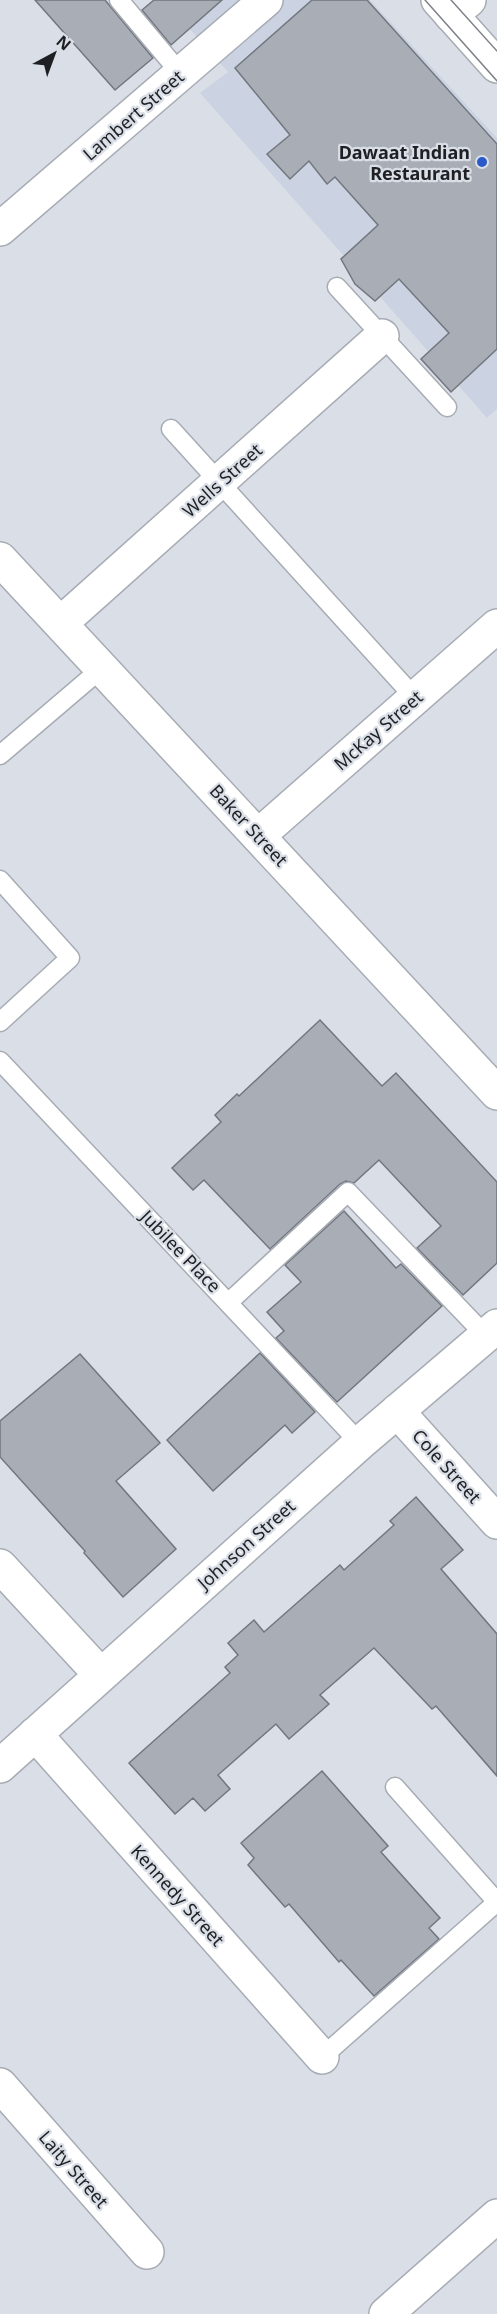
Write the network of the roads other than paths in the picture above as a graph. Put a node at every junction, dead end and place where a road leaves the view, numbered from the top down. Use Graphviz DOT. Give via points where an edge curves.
graph roads {
  1 [pos="119,0"];
  2 [pos="266,0"];
  3 [pos="453,5"];
  4 [pos="497,66"];
  5 [pos="180,74"];
  6 [pos="0,230"];
  7 [pos="337,287"];
  8 [pos="382,336"];
  9 [pos="447,407"];
  10 [pos="171,429"];
  11 [pos="219,482"];
  12 [pos="0,559"];
  13 [pos="61,623"];
  14 [pos="497,626"];
  15 [pos="102,668"];
  16 [pos="415,698"];
  17 [pos="0,755"];
  18 [pos="259,835"];
  19 [pos="0,880"];
  20 [pos="0,1022"];
  21 [pos="0,1061"];
  22 [pos="497,1093"];
  23 [pos="229,1302"];
  24 [pos="492,1331"];
  25 [pos="397,1411"];
  26 [pos="360,1443"];
  27 [pos="497,1522"];
  28 [pos="0,1566"];
  29 [pos="100,1674"];
  30 [pos="35,1734"];
  31 [pos="0,1766"];
  32 [pos="395,1787"];
  33 [pos="497,1902"];
  34 [pos="322,2057"];
  35 [pos="0,2085"];
  36 [pos="497,2216"];
  37 [pos="147,2252"];
  38 [pos="386,2314"];
  1 -- 5 [label="lane"];
  2 -- 5 [label="street, Lambert Street"];
  3 -- 4 [label="street"];
  5 -- 6 [label="street, Lambert Street"];
  7 -- 8 [label="lane"];
  8 -- 9 [label="lane"];
  8 -- 11 [label="street, Wells Street"];
  10 -- 11 [label="lane"];
  11 -- 13 [label="street, Wells Street"];
  11 -- 16 [label="lane"];
  12 -- 13 [label="street, Baker Street"];
  13 -- 15 [label="street, Baker Street"];
  14 -- 16 [label="street, McKay Street"];
  15 -- 17 [label="lane"];
  15 -- 18 [label="street, Baker Street"];
  16 -- 18 [label="street, McKay Street"];
  18 -- 22 [label="street, Baker Street"];
  19 -- 20 [label="lane" via="70,958"];
  21 -- 23 [label="lane, Jubilee Place"];
  23 -- 24 [label="lane" via="348,1192"];
  23 -- 26 [label="lane, Jubilee Place"];
  24 -- 25 [label="street, Johnson Street"];
  25 -- 26 [label="street, Johnson Street"];
  25 -- 27 [label="street, Cole Street"];
  26 -- 29 [label="street, Johnson Street"];
  28 -- 29 [label="street"];
  29 -- 30 [label="street, Johnson Street"];
  30 -- 31 [label="street, Johnson Street"];
  30 -- 34 [label="street, Kennedy Street"];
  32 -- 33 [label="lane"];
  33 -- 34 [label="lane"];
  35 -- 37 [label="street, Laity Street"];
  36 -- 38 [label="street"];
}
